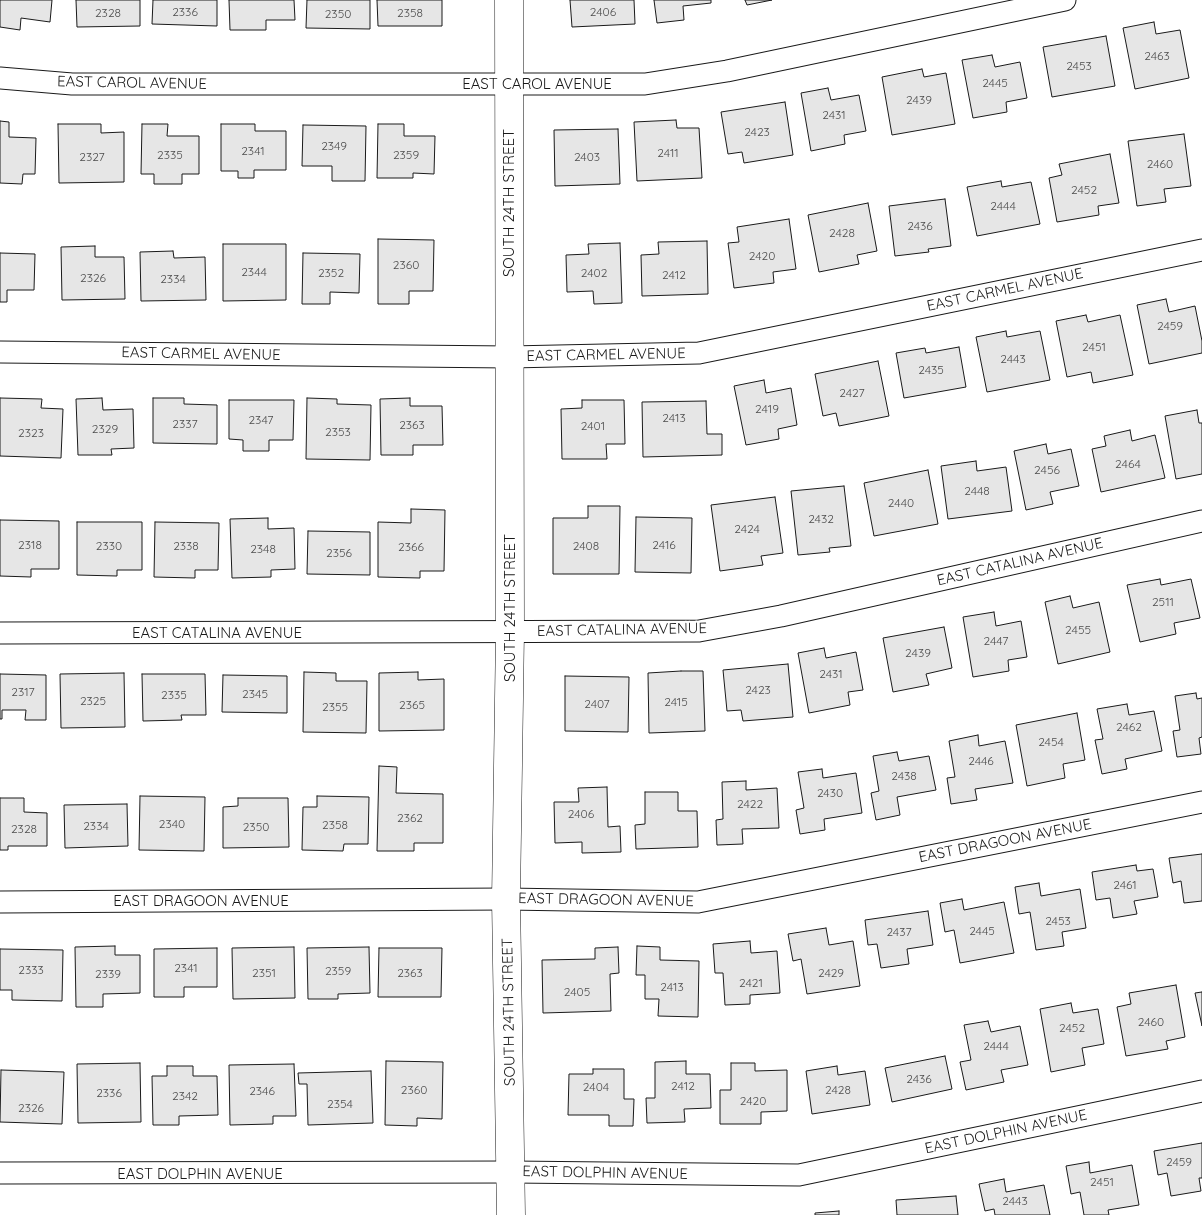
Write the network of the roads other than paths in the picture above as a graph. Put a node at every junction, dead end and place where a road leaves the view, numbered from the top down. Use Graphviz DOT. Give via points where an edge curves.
graph roads {
  1 [pos="510,0"];
  2 [pos="1065,0"];
  3 [pos="0,78"];
  4 [pos="508,84"];
  5 [pos="1202,250"];
  6 [pos="0,352"];
  7 [pos="510,357"];
  8 [pos="1202,521"];
  9 [pos="510,632"];
  10 [pos="0,633"];
  11 [pos="1202,802"];
  12 [pos="506,899"];
  13 [pos="0,902"];
  14 [pos="1202,1092"];
  15 [pos="512,1172"];
  16 [pos="0,1173"];
  17 [pos="512,1215"];
  1 -- 4 [label="street, SOUTH 24TH STREET"];
  2 -- 4 [label="street, EAST CAROL AVENUE" via="728,71 645,84"];
  3 -- 4 [label="street, EAST CAROL AVENUE" via="72,84"];
  4 -- 7 [label="street, SOUTH 24TH STREET"];
  5 -- 7 [label="street, EAST CARMEL AVENUE" via="699,353"];
  6 -- 7 [label="street, EAST CARMEL AVENUE"];
  7 -- 9 [label="street, SOUTH 24TH STREET"];
  8 -- 9 [label="street, EAST CATALINA AVENUE" via="781,616 699,630"];
  9 -- 10 [label="street, EAST CATALINA AVENUE"];
  9 -- 12 [label="street, SOUTH 24TH STREET"];
  11 -- 12 [label="street, EAST DRAGOON AVENUE" via="698,902"];
  12 -- 13 [label="street, EAST DRAGOON AVENUE"];
  12 -- 15 [label="street, SOUTH 24TH STREET"];
  14 -- 15 [label="street, EAST DOLPHIN AVENUE" via="799,1175"];
  15 -- 16 [label="street, EAST DOLPHIN AVENUE"];
  15 -- 17 [label="street, SOUTH 24TH STREET"];
}
